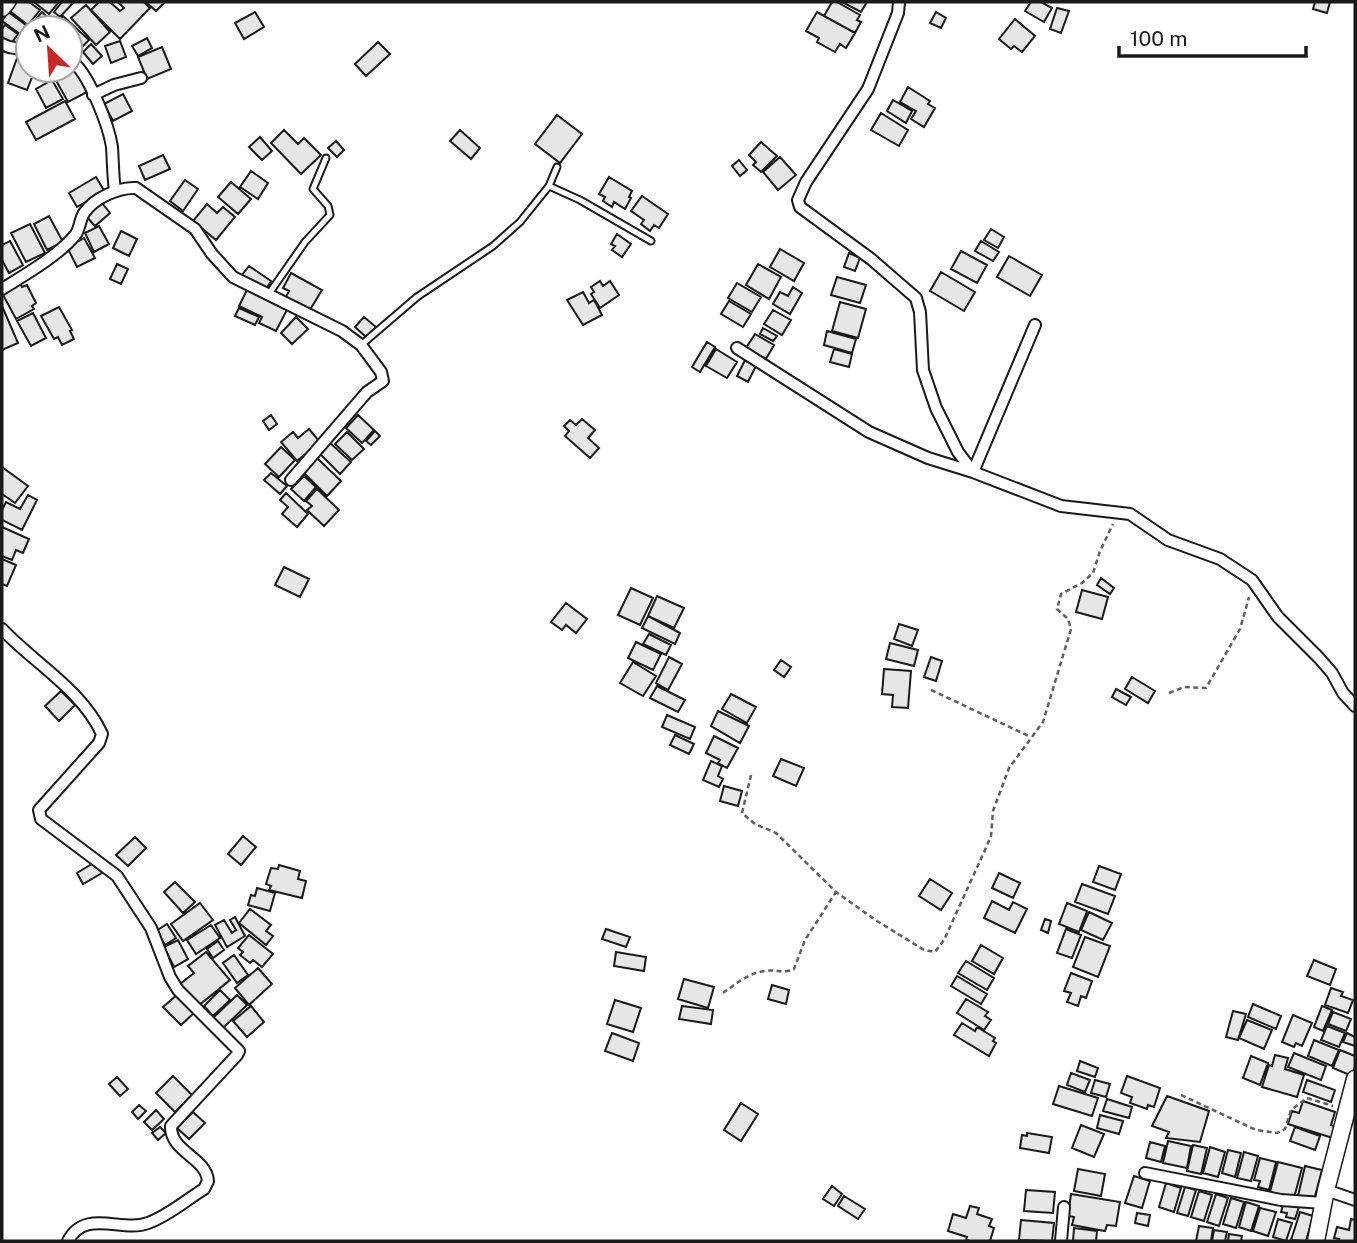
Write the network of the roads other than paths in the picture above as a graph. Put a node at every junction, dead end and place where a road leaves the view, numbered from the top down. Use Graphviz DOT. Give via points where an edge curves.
graph roads {
  1 [pos="6,2"];
  2 [pos="899,2"];
  3 [pos="2,8"];
  4 [pos="84,78"];
  5 [pos="141,78"];
  6 [pos="93,95"];
  7 [pos="326,158"];
  8 [pos="557,167"];
  9 [pos="549,186"];
  10 [pos="115,191"];
  11 [pos="651,241"];
  12 [pos="2,289"];
  13 [pos="268,295"];
  14 [pos="1035,325"];
  15 [pos="361,345"];
  16 [pos="737,348"];
  17 [pos="973,472"];
  18 [pos="291,480"];
  19 [pos="2,629"];
  20 [pos="1355,706"];
  21 [pos="1355,1079"];
  22 [pos="1145,1173"];
  23 [pos="1325,1196"];
  24 [pos="1355,1200"];
  25 [pos="1064,1207"];
  26 [pos="68,1241"];
  27 [pos="1061,1241"];
  28 [pos="1316,1241"];
  1 -- 3 [label="street"];
  2 -- 17 [label="street" via="868,89 798,200 800,207 916,298 923,370 952,441"];
  4 -- 6 [label="street"];
  5 -- 6 [label="street"];
  6 -- 10 [label="street" via="112,146"];
  7 -- 13 [label="lane" via="313,189 330,215"];
  8 -- 9 [label="lane"];
  9 -- 11 [label="lane"];
  9 -- 15 [label="lane" via="493,246 417,297"];
  10 -- 12 [label="street" via="91,206 76,233 38,268"];
  10 -- 13 [label="street" via="136,188 195,229 233,277"];
  13 -- 15 [label="street"];
  14 -- 17 [label="street"];
  15 -- 18 [label="street" via="383,381 367,392"];
  16 -- 17 [label="street" via="869,432"];
  17 -- 20 [label="street" via="1061,506 1120,512 1168,540 1220,559 1252,580"];
  19 -- 26 [label="street" via="89,713 102,734 39,810 41,819 117,876 151,928 178,990 239,1051 172,1126 176,1143 206,1169 204,1189 147,1224 93,1223"];
  21 -- 23 [label="street"];
  22 -- 23 [label="street" via="1281,1200"];
  23 -- 24 [label="street"];
  23 -- 28 [label="street"];
  25 -- 27 [label="street"];
}
